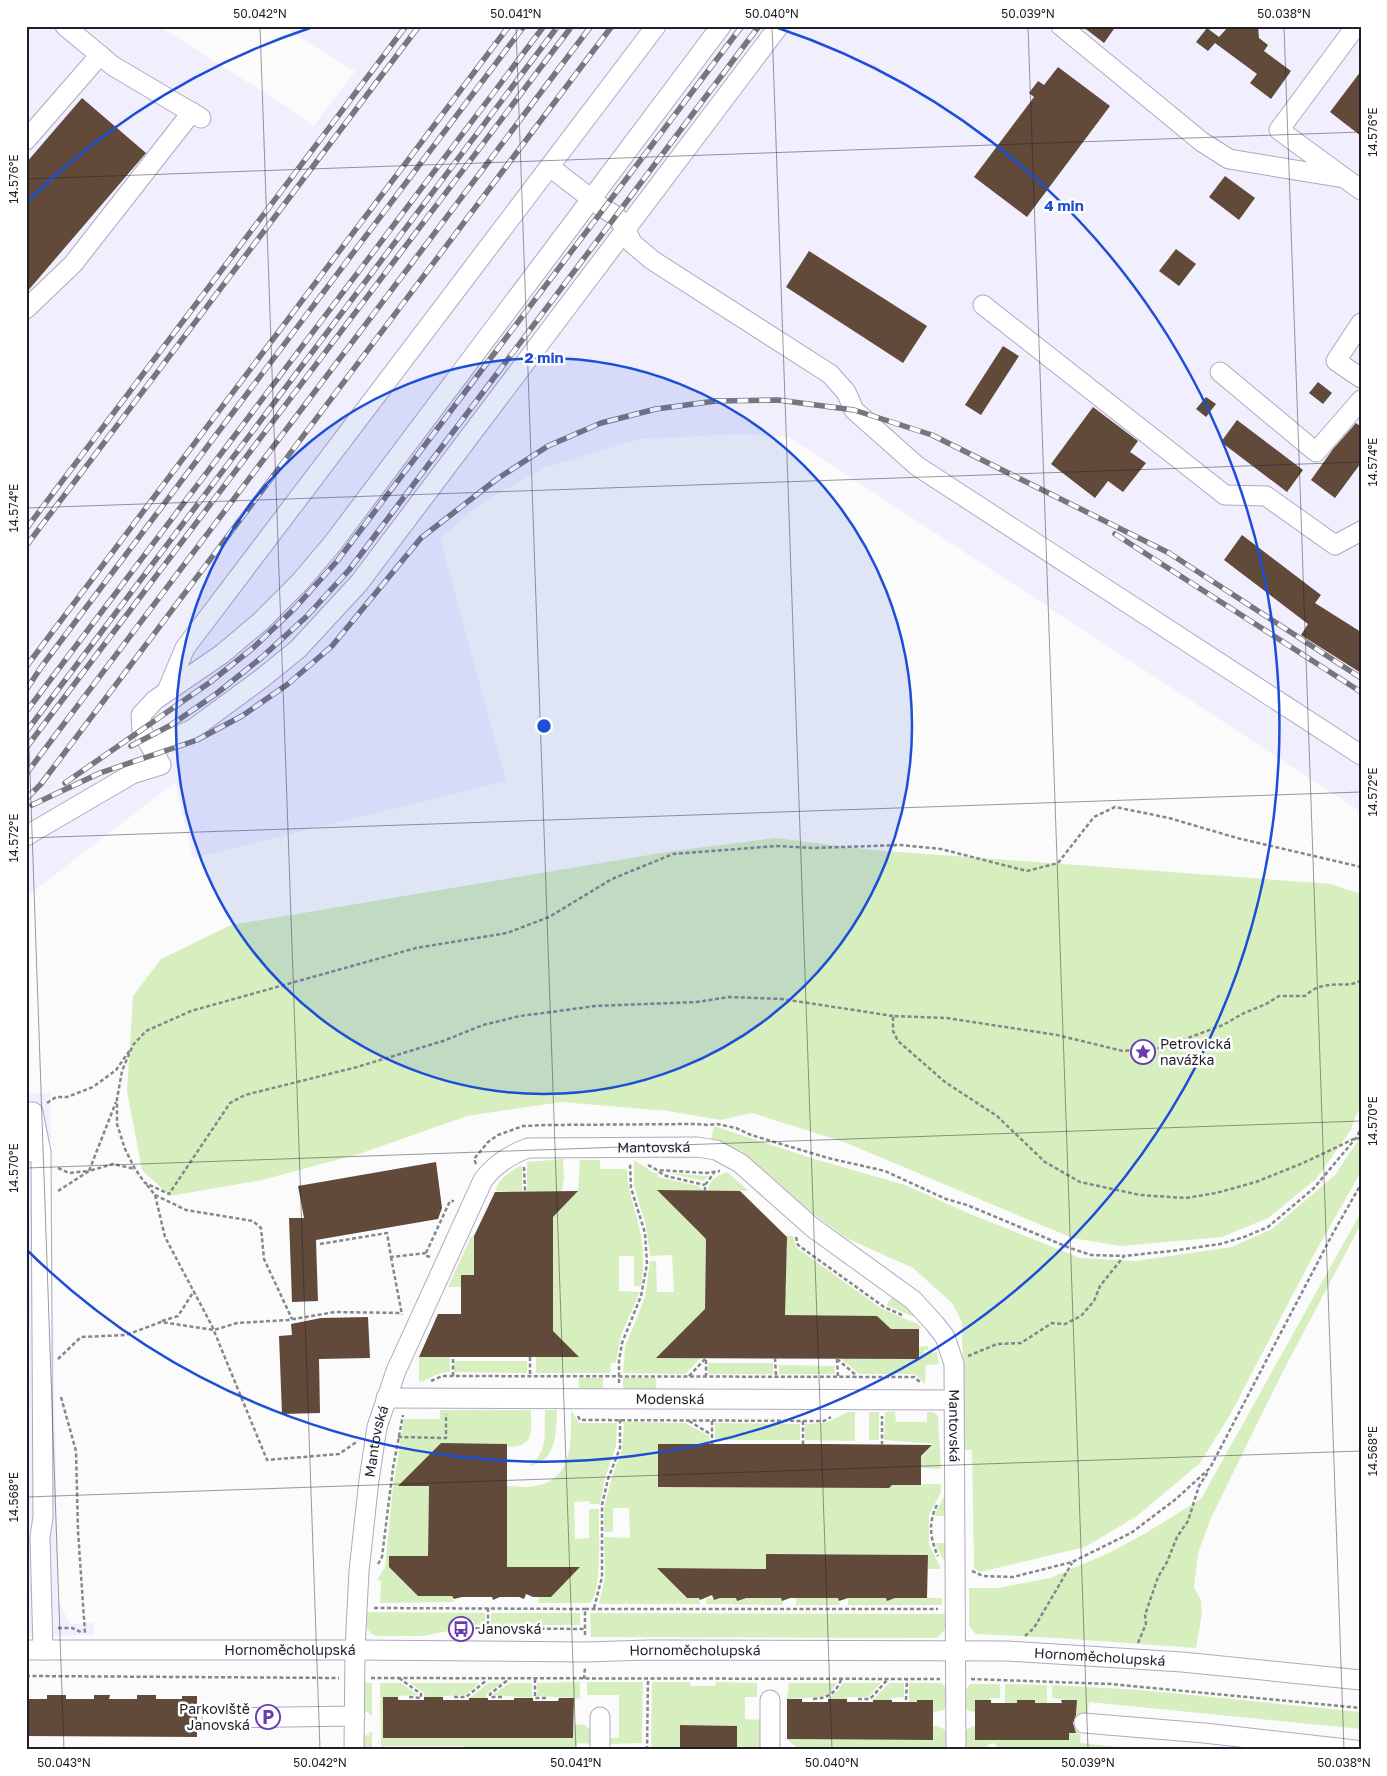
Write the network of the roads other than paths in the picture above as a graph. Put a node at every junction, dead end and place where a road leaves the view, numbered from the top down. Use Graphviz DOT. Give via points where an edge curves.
graph roads {
  1 [pos="65,26"];
  2 [pos="656,26"];
  3 [pos="721,26"];
  4 [pos="779,26"];
  5 [pos="1061,26"];
  6 [pos="1356,26"];
  7 [pos="100,55"];
  8 [pos="26,140"];
  9 [pos="550,167"];
  10 [pos="1344,178"];
  11 [pos="1361,190"];
  12 [pos="591,199"];
  13 [pos="626,229"];
  14 [pos="983,305"];
  15 [pos="26,309"];
  16 [pos="1361,323"];
  17 [pos="1220,372"];
  18 [pos="1361,378"];
  19 [pos="1361,400"];
  20 [pos="1361,531"];
  21 [pos="167,691"];
  22 [pos="152,747"];
  23 [pos="1361,755"];
  24 [pos="26,836"];
  25 [pos="30,1112"];
  26 [pos="36,1155"];
  27 [pos="386,1398"];
  28 [pos="954,1400"];
  29 [pos="33,1537"];
  30 [pos="35,1650"];
  31 [pos="355,1650"];
  32 [pos="956,1651"];
  33 [pos="1361,1680"];
  34 [pos="770,1700"];
  35 [pos="355,1716"];
  36 [pos="600,1717"];
  37 [pos="212,1718"];
  38 [pos="1084,1723"];
  39 [pos="354,1750"];
  40 [pos="600,1750"];
  41 [pos="770,1750"];
  42 [pos="956,1750"];
  43 [pos="1355,1750"];
  1 -- 7 [label="street"];
  2 -- 9 [label="street"];
  3 -- 12 [label="street"];
  4 -- 13 [label="street"];
  5 -- 10 [label="street" via="1202,142 1229,159"];
  6 -- 10 [label="street" via="1279,130"];
  7 -- 8 [label="street"];
  7 -- 15 [label="street" via="112,66 197,115 73,264"];
  9 -- 12 [label="street"];
  9 -- 21 [label="street" via="185,648"];
  10 -- 11 [label="street"];
  12 -- 13 [label="street" via="616,216"];
  12 -- 21 [label="street" via="333,543 300,582 222,654"];
  13 -- 22 [label="street" via="359,583 327,619 298,649 219,711 193,730"];
  13 -- 23 [label="street" via="632,243 652,260 830,374 846,392 854,410 917,466"];
  14 -- 20 [label="street" via="1225,495 1266,496 1335,545"];
  16 -- 18 [label="street" via="1336,361"];
  17 -- 19 [label="street" via="1316,452"];
  21 -- 22 [label="street" via="141,716 142,731"];
  22 -- 24 [label="street" via="161,765 132,774"];
  25 -- 26 [label="street"];
  26 -- 29 [label="street" via="51,1370 43,1517"];
  27 -- 28 [label="street, Modenská"];
  27 -- 28 [label="street, Mantovská" via="474,1199 490,1172 507,1158 528,1148 630,1152 707,1148 740,1163 812,1227 913,1300 945,1337 954,1364"];
  27 -- 31 [label="street, Mantovská" via="377,1427 359,1571"];
  28 -- 32 [label="street, Mantovská"];
  29 -- 30 [label="street"];
  30 -- 31 [label="street, Hornoměcholupská"];
  31 -- 32 [label="street, Hornoměcholupská"];
  31 -- 35 [label="street, Mantovská"];
  32 -- 33 [label="street, Hornoměcholupská" via="1132,1658"];
  32 -- 42 [label="street, Mantovská"];
  34 -- 41 [label="street"];
  35 -- 37 [label="street"];
  35 -- 39 [label="street, Mantovská"];
  36 -- 40 [label="street"];
  38 -- 43 [label="street"];
}
